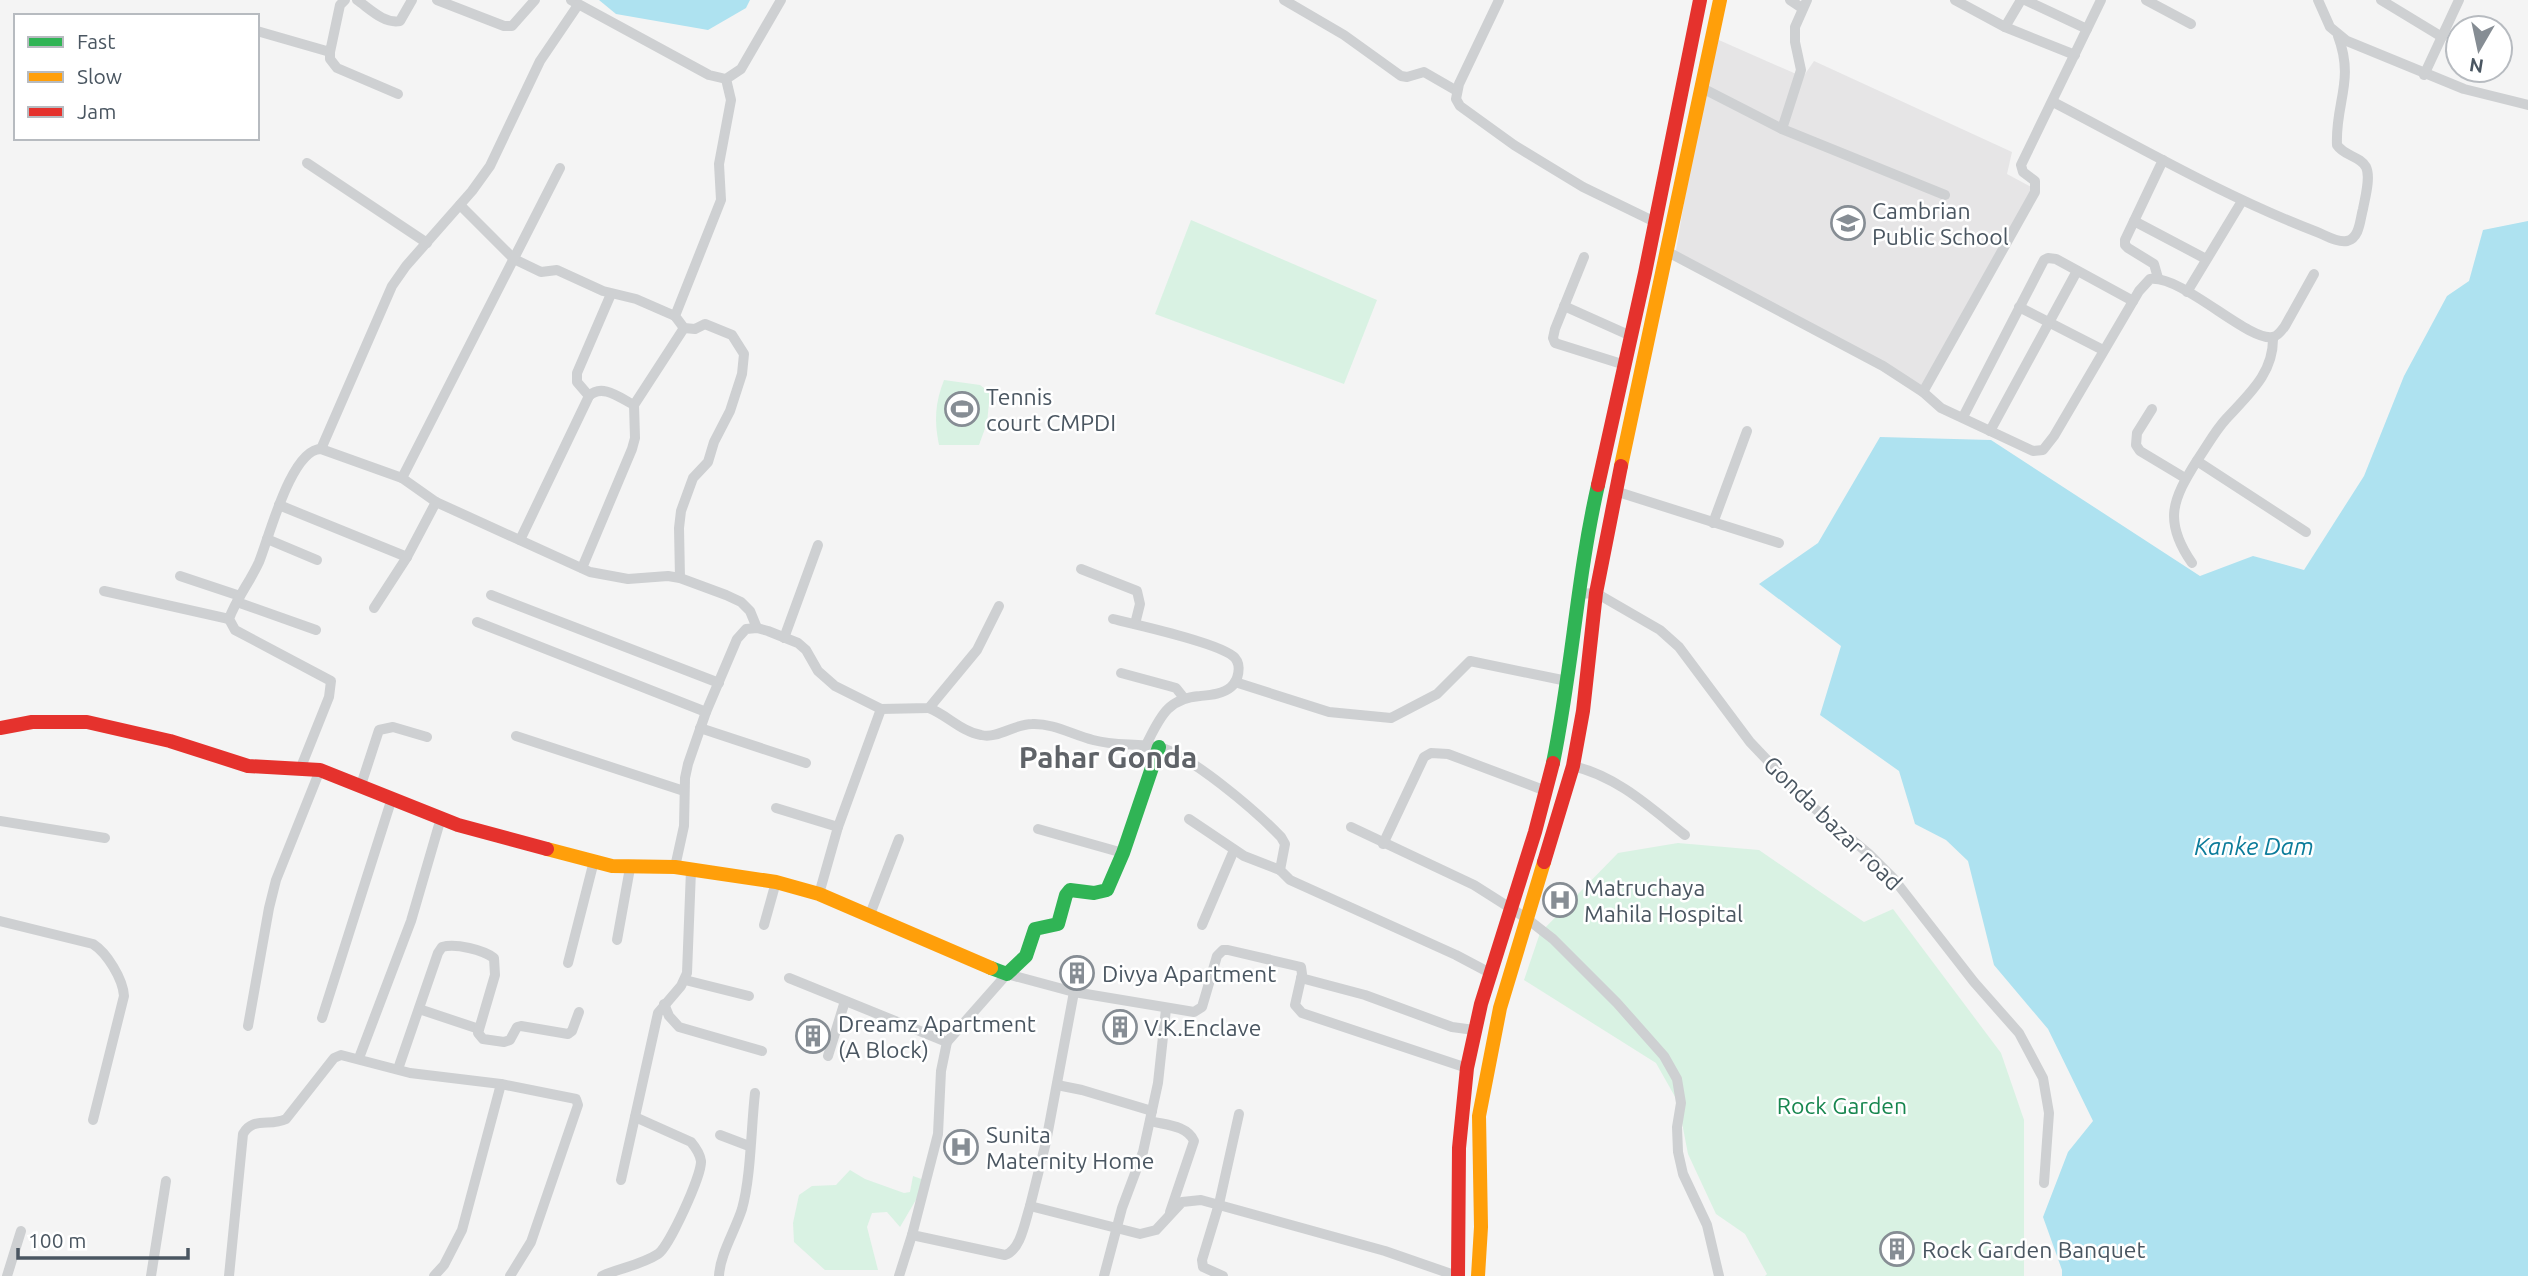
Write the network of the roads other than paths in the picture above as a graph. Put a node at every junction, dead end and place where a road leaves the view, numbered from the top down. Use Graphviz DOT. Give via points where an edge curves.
graph roads {
  1 [pos="345,0"];
  2 [pos="357,0"];
  3 [pos="412,0"];
  4 [pos="437,0"];
  5 [pos="535,0"];
  6 [pos="780,0"];
  7 [pos="1284,0"];
  8 [pos="1499,0"];
  9 [pos="1700,0"];
  10 [pos="1720,0"];
  11 [pos="1790,0"];
  12 [pos="1955,0"];
  13 [pos="2023,0"];
  14 [pos="2101,0"];
  15 [pos="2146,0"];
  16 [pos="2318,0"];
  17 [pos="2381,0"];
  18 [pos="2459,0"];
  19 [pos="574,3"];
  20 [pos="1805,4"];
  21 [pos="2191,24"];
  22 [pos="2005,27"];
  23 [pos="2087,29"];
  24 [pos="259,32"];
  25 [pos="2338,36"];
  26 [pos="2442,37"];
  27 [pos="330,52"];
  28 [pos="2075,55"];
  29 [pos="2424,75"];
  30 [pos="726,79"];
  31 [pos="1702,88"];
  32 [pos="1457,91"];
  33 [pos="398,94"];
  34 [pos="2053,102"];
  35 [pos="2528,105"];
  36 [pos="1782,129"];
  37 [pos="2163,159"];
  38 [pos="307,163"];
  39 [pos="560,168"];
  40 [pos="1945,195"];
  41 [pos="2242,201"];
  42 [pos="460,205"];
  43 [pos="2134,220"];
  44 [pos="1655,222"];
  45 [pos="427,243"];
  46 [pos="1668,252"];
  47 [pos="1584,257"];
  48 [pos="514,258"];
  49 [pos="2206,259"];
  50 [pos="2077,271"];
  51 [pos="2314,274"];
  52 [pos="2158,278"];
  53 [pos="2187,292"];
  54 [pos="611,294"];
  55 [pos="2133,301"];
  56 [pos="1564,306"];
  57 [pos="2019,307"];
  58 [pos="675,316"];
  59 [pos="2049,322"];
  60 [pos="684,328"];
  61 [pos="1631,336"];
  62 [pos="2273,337"];
  63 [pos="2103,350"];
  64 [pos="1625,365"];
  65 [pos="1923,392"];
  66 [pos="589,396"];
  67 [pos="634,405"];
  68 [pos="2152,409"];
  69 [pos="1963,417"];
  70 [pos="1747,431"];
  71 [pos="1990,431"];
  72 [pos="321,449"];
  73 [pos="2197,461"];
  74 [pos="402,478"];
  75 [pos="2185,478"];
  76 [pos="1615,491"];
  77 [pos="436,502"];
  78 [pos="279,505"];
  79 [pos="1713,523"];
  80 [pos="2306,532"];
  81 [pos="267,539"];
  82 [pos="520,540"];
  83 [pos="1779,543"];
  84 [pos="818,545"];
  85 [pos="407,557"];
  86 [pos="317,560"];
  87 [pos="2192,564"];
  88 [pos="582,568"];
  89 [pos="1081,569"];
  90 [pos="180,576"];
  91 [pos="680,578"];
  92 [pos="104,591"];
  93 [pos="1596,593"];
  94 [pos="1577,594"];
  95 [pos="491,595"];
  96 [pos="239,599"];
  97 [pos="999,606"];
  98 [pos="374,608"];
  99 [pos="1112,618"];
  100 [pos="229,619"];
  101 [pos="477,622"];
  102 [pos="1135,624"];
  103 [pos="757,628"];
  104 [pos="316,630"];
  105 [pos="784,638"];
  106 [pos="1121,673"];
  107 [pos="1567,681"];
  108 [pos="1235,682"];
  109 [pos="719,683"];
  110 [pos="1184,698"];
  111 [pos="929,708"];
  112 [pos="881,709"];
  113 [pos="706,712"];
  114 [pos="0,728"];
  115 [pos="700,728"];
  116 [pos="516,736"];
  117 [pos="427,737"];
  118 [pos="1152,747"];
  119 [pos="806,763"];
  120 [pos="1573,766"];
  121 [pos="301,767"];
  122 [pos="320,770"];
  123 [pos="361,785"];
  124 [pos="684,791"];
  125 [pos="1546,791"];
  126 [pos="392,798"];
  127 [pos="776,808"];
  128 [pos="441,818"];
  129 [pos="1189,819"];
  130 [pos="0,821"];
  131 [pos="838,827"];
  132 [pos="1351,827"];
  133 [pos="1038,829"];
  134 [pos="1685,835"];
  135 [pos="106,838"];
  136 [pos="899,839"];
  137 [pos="1383,844"];
  138 [pos="1234,850"];
  139 [pos="1123,853"];
  140 [pos="594,862"];
  141 [pos="675,867"];
  142 [pos="630,868"];
  143 [pos="691,870"];
  144 [pos="1280,870"];
  145 [pos="776,882"];
  146 [pos="819,894"];
  147 [pos="1512,910"];
  148 [pos="869,917"];
  149 [pos="1526,918"];
  150 [pos="0,921"];
  151 [pos="764,925"];
  152 [pos="1202,925"];
  153 [pos="617,940"];
  154 [pos="568,963"];
  155 [pos="1490,973"];
  156 [pos="1007,974"];
  157 [pos="789,978"];
  158 [pos="1301,978"];
  159 [pos="685,980"];
  160 [pos="1074,992"];
  161 [pos="749,996"];
  162 [pos="845,1001"];
  163 [pos="664,1004"];
  164 [pos="419,1009"];
  165 [pos="1166,1009"];
  166 [pos="579,1012"];
  167 [pos="322,1018"];
  168 [pos="248,1026"];
  169 [pos="479,1029"];
  170 [pos="1474,1030"];
  171 [pos="947,1042"];
  172 [pos="762,1052"];
  173 [pos="828,1056"];
  174 [pos="359,1058"];
  175 [pos="1467,1068"];
  176 [pos="398,1069"];
  177 [pos="501,1084"];
  178 [pos="1057,1084"];
  179 [pos="755,1093"];
  180 [pos="1239,1114"];
  181 [pos="1151,1116"];
  182 [pos="635,1117"];
  183 [pos="93,1120"];
  184 [pos="720,1135"];
  185 [pos="749,1146"];
  186 [pos="621,1180"];
  187 [pos="166,1181"];
  188 [pos="2044,1183"];
  189 [pos="1219,1204"];
  190 [pos="1030,1206"];
  191 [pos="1170,1214"];
  192 [pos="1116,1228"];
  193 [pos="21,1231"];
  194 [pos="912,1235"];
  195 [pos="5,1271"];
  196 [pos="151,1276"];
  197 [pos="229,1276"];
  198 [pos="434,1276"];
  199 [pos="510,1276"];
  200 [pos="602,1276"];
  201 [pos="719,1276"];
  202 [pos="899,1276"];
  203 [pos="1104,1276"];
  204 [pos="1223,1276"];
  205 [pos="1458,1276"];
  206 [pos="1478,1276"];
  207 [pos="1719,1276"];
  1 -- 27 [label="street"];
  2 -- 3 [label="street" via="393,22 400,21"];
  4 -- 5 [label="street" via="504,26 519,21"];
  6 -- 30 [label="street" via="741,69"];
  7 -- 32 [label="street" via="1345,35 1401,76 1424,72"];
  8 -- 32 [label="street"];
  9 -- 44 [label="main road"];
  10 -- 31 [label="main road"];
  11 -- 20 [label="street"];
  12 -- 22 [label="street"];
  13 -- 22 [label="street"];
  13 -- 23 [label="street"];
  14 -- 23 [label="street"];
  15 -- 21 [label="street"];
  16 -- 25 [label="street"];
  17 -- 26 [label="street"];
  18 -- 26 [label="street"];
  19 -- 30 [label="street" via="709,75"];
  19 -- 42 [label="street" via="540,61 490,166"];
  20 -- 36 [label="street" via="1795,42 1801,70"];
  22 -- 28 [label="street"];
  23 -- 28 [label="street"];
  24 -- 27 [label="street"];
  25 -- 29 [label="street"];
  25 -- 41 [label="street" via="2347,72 2337,145 2367,169 2354,237 2339,240"];
  26 -- 29 [label="street"];
  27 -- 33 [label="street" via="337,68"];
  28 -- 34 [label="street"];
  29 -- 35 [label="street"];
  30 -- 58 [label="street" via="731,100 719,164 721,200"];
  31 -- 36 [label="street"];
  31 -- 46 [label="main road"];
  32 -- 44 [label="street" via="1460,106 1514,145 1583,187"];
  34 -- 37 [label="street"];
  34 -- 65 [label="street" via="2021,165 2035,181 2035,192"];
  36 -- 40 [label="street"];
  37 -- 41 [label="street"];
  37 -- 43 [label="street"];
  38 -- 45 [label="street"];
  39 -- 48 [label="street"];
  41 -- 49 [label="street"];
  42 -- 45 [label="street"];
  42 -- 48 [label="street"];
  43 -- 49 [label="street"];
  43 -- 52 [label="street" via="2125,245 2154,264"];
  44 -- 61 [label="main road"];
  45 -- 72 [label="street" via="385,300"];
  46 -- 65 [label="street" via="1844,344"];
  46 -- 76 [label="main road"];
  47 -- 56 [label="street"];
  48 -- 54 [label="street" via="541,272 557,270"];
  48 -- 74 [label="street"];
  49 -- 53 [label="street"];
  50 -- 55 [label="street"];
  50 -- 57 [label="street" via="2056,259 2044,260"];
  50 -- 59 [label="street"];
  51 -- 62 [label="street" via="2285,326"];
  52 -- 53 [label="street"];
  52 -- 55 [label="street" via="2150,279"];
  53 -- 62 [label="street" via="2244,326"];
  54 -- 58 [label="street"];
  54 -- 66 [label="street" via="577,373 580,388"];
  55 -- 63 [label="street"];
  56 -- 61 [label="street"];
  56 -- 64 [label="street" via="1555,343"];
  57 -- 59 [label="street"];
  57 -- 69 [label="street"];
  58 -- 60 [label="street"];
  59 -- 63 [label="street"];
  59 -- 71 [label="street"];
  60 -- 67 [label="street"];
  60 -- 91 [label="street" via="705,324 720,328 732,335 744,354 730,411 708,462 693,478 681,511"];
  61 -- 64 [label="main road"];
  62 -- 73 [label="street" via="2265,375"];
  63 -- 71 [label="street" via="2043,450 2023,448"];
  64 -- 94 [label="main road"];
  65 -- 69 [label="street" via="1941,408"];
  66 -- 67 [label="street" via="601,390"];
  66 -- 82 [label="street"];
  67 -- 88 [label="street" via="632,449"];
  68 -- 75 [label="street" via="2137,433 2136,445"];
  69 -- 71 [label="street"];
  70 -- 79 [label="street"];
  72 -- 74 [label="street"];
  72 -- 78 [label="street" via="308,452"];
  73 -- 75 [label="street"];
  73 -- 80 [label="street"];
  74 -- 77 [label="street"];
  75 -- 87 [label="street" via="2178,491 2174,521 2178,542"];
  76 -- 79 [label="street"];
  76 -- 93 [label="main road"];
  77 -- 82 [label="street"];
  77 -- 85 [label="street"];
  78 -- 81 [label="street"];
  78 -- 85 [label="street"];
  79 -- 83 [label="street"];
  81 -- 86 [label="street"];
  81 -- 96 [label="street"];
  82 -- 88 [label="street"];
  84 -- 105 [label="street"];
  85 -- 98 [label="street"];
  88 -- 91 [label="street" via="628,579"];
  89 -- 102 [label="street" via="1137,591 1140,604"];
  90 -- 96 [label="street"];
  91 -- 103 [label="street" via="741,603"];
  92 -- 100 [label="street"];
  93 -- 94 [label="street"];
  93 -- 120 [label="main road"];
  93 -- 188 [label="street, Gonda bazar road" via="1660,630 1679,647 1750,742 1807,802 1893,878 2019,1033 2043,1078 2049,1113"];
  94 -- 107 [label="main road"];
  95 -- 109 [label="street"];
  96 -- 100 [label="street"];
  96 -- 104 [label="street"];
  97 -- 111 [label="street" via="977,650"];
  99 -- 102 [label="street"];
  100 -- 121 [label="street" via="235,630 331,681"];
  101 -- 113 [label="street"];
  102 -- 108 [label="street" via="1228,653 1238,665"];
  103 -- 105 [label="street"];
  103 -- 109 [label="street" via="746,629 737,639"];
  105 -- 112 [label="street" via="806,650 825,679"];
  106 -- 110 [label="street" via="1169,685"];
  107 -- 108 [label="street" via="1470,661 1437,694 1391,718 1329,712"];
  107 -- 125 [label="main road"];
  108 -- 110 [label="street" via="1221,692"];
  109 -- 113 [label="street"];
  110 -- 118 [label="street" via="1166,709"];
  111 -- 112 [label="street"];
  111 -- 118 [label="street" via="978,735 1032,723 1094,740"];
  112 -- 131 [label="street"];
  113 -- 115 [label="street"];
  114 -- 121 [label="main road" via="32,722 87,722 170,741 248,766"];
  115 -- 119 [label="street"];
  115 -- 124 [label="street"];
  116 -- 124 [label="street"];
  117 -- 123 [label="street" via="393,727 379,730"];
  118 -- 139 [label="main road"];
  118 -- 144 [label="street" via="1208,774 1281,837 1285,844"];
  120 -- 134 [label="street" via="1613,780"];
  120 -- 149 [label="main road"];
  121 -- 122 [label="main road"];
  122 -- 123 [label="main road"];
  122 -- 168 [label="street" via="271,899"];
  123 -- 126 [label="main road"];
  124 -- 141 [label="street" via="684,826"];
  125 -- 137 [label="street" via="1448,754 1431,753 1424,757"];
  125 -- 147 [label="main road"];
  126 -- 128 [label="main road"];
  126 -- 167 [label="street"];
  127 -- 131 [label="street"];
  128 -- 140 [label="main road"];
  128 -- 174 [label="street" via="411,921"];
  129 -- 138 [label="street"];
  130 -- 135 [label="street"];
  131 -- 146 [label="street"];
  132 -- 137 [label="street"];
  133 -- 139 [label="street"];
  136 -- 148 [label="street"];
  137 -- 147 [label="street" via="1474,885"];
  138 -- 144 [label="street"];
  138 -- 152 [label="street"];
  139 -- 156 [label="main road" via="1107,890 1097,894 1070,890 1058,924 1035,929 1026,956"];
  140 -- 142 [label="main road"];
  140 -- 154 [label="street"];
  141 -- 142 [label="main road"];
  141 -- 143 [label="main road"];
  142 -- 153 [label="street"];
  143 -- 145 [label="main road"];
  143 -- 159 [label="street"];
  144 -- 155 [label="street" via="1290,880"];
  145 -- 146 [label="main road"];
  145 -- 151 [label="street"];
  146 -- 148 [label="main road"];
  147 -- 149 [label="street"];
  147 -- 155 [label="main road"];
  148 -- 156 [label="main road"];
  149 -- 206 [label="main road" via="1500,1008 1479,1116"];
  149 -- 207 [label="street" via="1617,1003 1664,1056 1677,1079 1681,1103 1678,1152 1707,1225"];
  150 -- 183 [label="street" via="93,944 103,952 122,987 124,996"];
  155 -- 170 [label="main road"];
  156 -- 160 [label="street"];
  156 -- 171 [label="street"];
  157 -- 162 [label="street"];
  158 -- 165 [label="street" via="1297,965 1223,950 1198,1011"];
  158 -- 170 [label="street"];
  158 -- 175 [label="street" via="1295,1005 1302,1013"];
  159 -- 161 [label="street"];
  159 -- 163 [label="street"];
  160 -- 165 [label="street"];
  160 -- 178 [label="street"];
  162 -- 171 [label="street"];
  162 -- 173 [label="street"];
  163 -- 172 [label="street" via="679,1027"];
  163 -- 182 [label="street" via="656,1021"];
  164 -- 169 [label="street"];
  164 -- 169 [label="street" via="442,947 488,954 495,958 496,966"];
  164 -- 176 [label="street"];
  165 -- 181 [label="street"];
  166 -- 169 [label="street" via="568,1034 521,1026 505,1042 483,1039"];
  170 -- 175 [label="main road"];
  171 -- 194 [label="street" via="938,1134"];
  174 -- 176 [label="street"];
  174 -- 197 [label="street" via="334,1058 286,1119 256,1122 243,1134"];
  175 -- 205 [label="main road" via="1459,1148"];
  176 -- 177 [label="street"];
  177 -- 198 [label="street" via="462,1230"];
  177 -- 199 [label="street" via="578,1102 531,1242"];
  178 -- 181 [label="street"];
  178 -- 190 [label="street"];
  179 -- 185 [label="street"];
  180 -- 189 [label="street"];
  181 -- 191 [label="street" via="1192,1135 1194,1141"];
  181 -- 192 [label="street" via="1137,1173"];
  182 -- 186 [label="street"];
  182 -- 200 [label="street" via="691,1142 701,1161 699,1173 674,1233 660,1253"];
  184 -- 185 [label="street"];
  185 -- 201 [label="street" via="741,1210"];
  187 -- 196 [label="street"];
  189 -- 191 [label="street" via="1189,1200"];
  189 -- 204 [label="street" via="1202,1260 1203,1267"];
  189 -- 205 [label="street"];
  190 -- 192 [label="street"];
  190 -- 194 [label="street" via="1016,1246 1005,1255"];
  191 -- 192 [label="street" via="1149,1233"];
  192 -- 203 [label="street"];
  193 -- 195 [label="street"];
  194 -- 202 [label="street"];
}
